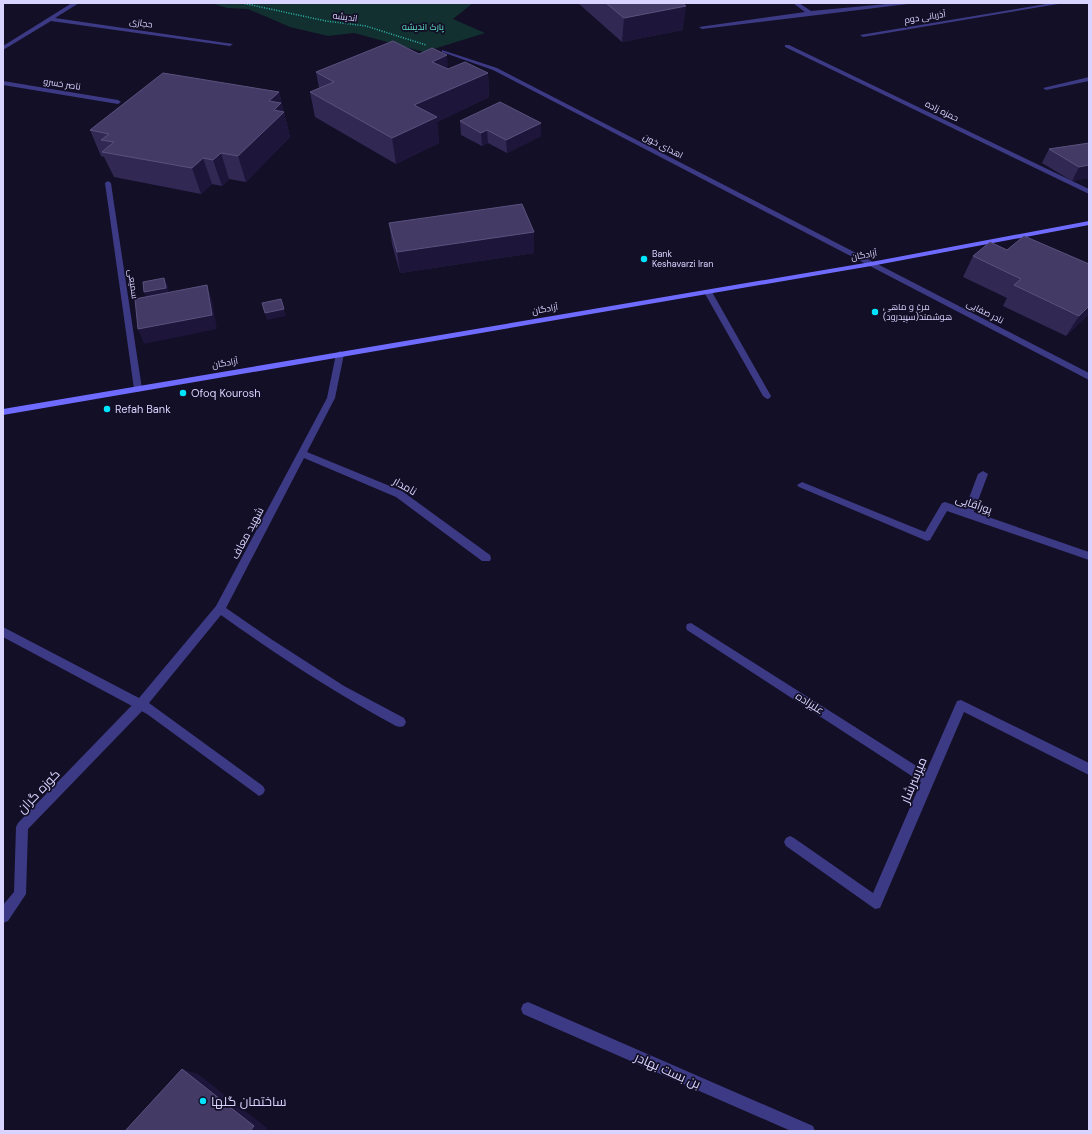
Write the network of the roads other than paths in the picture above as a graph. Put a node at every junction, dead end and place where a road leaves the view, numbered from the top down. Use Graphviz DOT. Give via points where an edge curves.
graph roads {
  1 [pos="76,3"];
  2 [pos="796,3"];
  3 [pos="913,3"];
  4 [pos="1061,3"];
  5 [pos="810,12"];
  6 [pos="50,19"];
  7 [pos="702,28"];
  8 [pos="863,35"];
  9 [pos="230,44"];
  10 [pos="787,46"];
  11 [pos="3,48"];
  12 [pos="444,51"];
  13 [pos="1089,79"];
  14 [pos="3,84"];
  15 [pos="1046,88"];
  16 [pos="118,102"];
  17 [pos="108,183"];
  18 [pos="1089,192"];
  19 [pos="1089,223"];
  20 [pos="871,264"];
  21 [pos="708,292"];
  22 [pos="340,354"];
  23 [pos="1089,378"];
  24 [pos="138,389"];
  25 [pos="767,396"];
  26 [pos="3,412"];
  27 [pos="302,453"];
  28 [pos="983,474"];
  29 [pos="802,485"];
  30 [pos="968,514"];
  31 [pos="1089,556"];
  32 [pos="486,558"];
  33 [pos="220,609"];
  34 [pos="691,627"];
  35 [pos="3,632"];
  36 [pos="140,705"];
  37 [pos="400,722"];
  38 [pos="1089,769"];
  39 [pos="928,780"];
  40 [pos="259,790"];
  41 [pos="790,842"];
  42 [pos="3,916"];
  43 [pos="528,1009"];
  44 [pos="808,1131"];
  1 -- 6 [label="street"];
  2 -- 5 [label="street"];
  3 -- 5 [label="street"];
  4 -- 8 [label="street, آذربانی دوم"];
  5 -- 7 [label="street"];
  6 -- 9 [label="street, حجازی"];
  6 -- 11 [label="street"];
  10 -- 18 [label="street, حمزه زاده"];
  12 -- 20 [label="street, اهدای خون" via="495,69"];
  13 -- 15 [label="street"];
  14 -- 16 [label="street, ناصر خسرو"];
  17 -- 24 [label="street, سمیعی"];
  19 -- 20 [label="main road, آزادگان"];
  20 -- 21 [label="main road, آزادگان"];
  20 -- 23 [label="street, نادر صفایی"];
  21 -- 22 [label="main road, آزادگان"];
  21 -- 25 [label="street"];
  22 -- 24 [label="main road, آزادگان"];
  22 -- 27 [label="street, شهید معاف" via="331,398"];
  24 -- 26 [label="main road, آزادگان"];
  27 -- 32 [label="street, نامدار" via="399,494"];
  27 -- 33 [label="street, شهید معاف"];
  28 -- 30 [label="street"];
  29 -- 30 [label="street, پورآقایی" via="927,537 945,506"];
  30 -- 31 [label="street, پورآقایی"];
  33 -- 36 [label="street, شهید معاف"];
  33 -- 37 [label="street" via="340,689"];
  34 -- 39 [label="street, علیزاده"];
  35 -- 36 [label="street"];
  36 -- 40 [label="street"];
  36 -- 42 [label="street, کوزه گران" via="22,828 20,894"];
  38 -- 39 [label="street, میرسرشار" via="961,704"];
  39 -- 41 [label="street, میرسرشار" via="875,903"];
  43 -- 44 [label="street, بن بست بهادر"];
}
